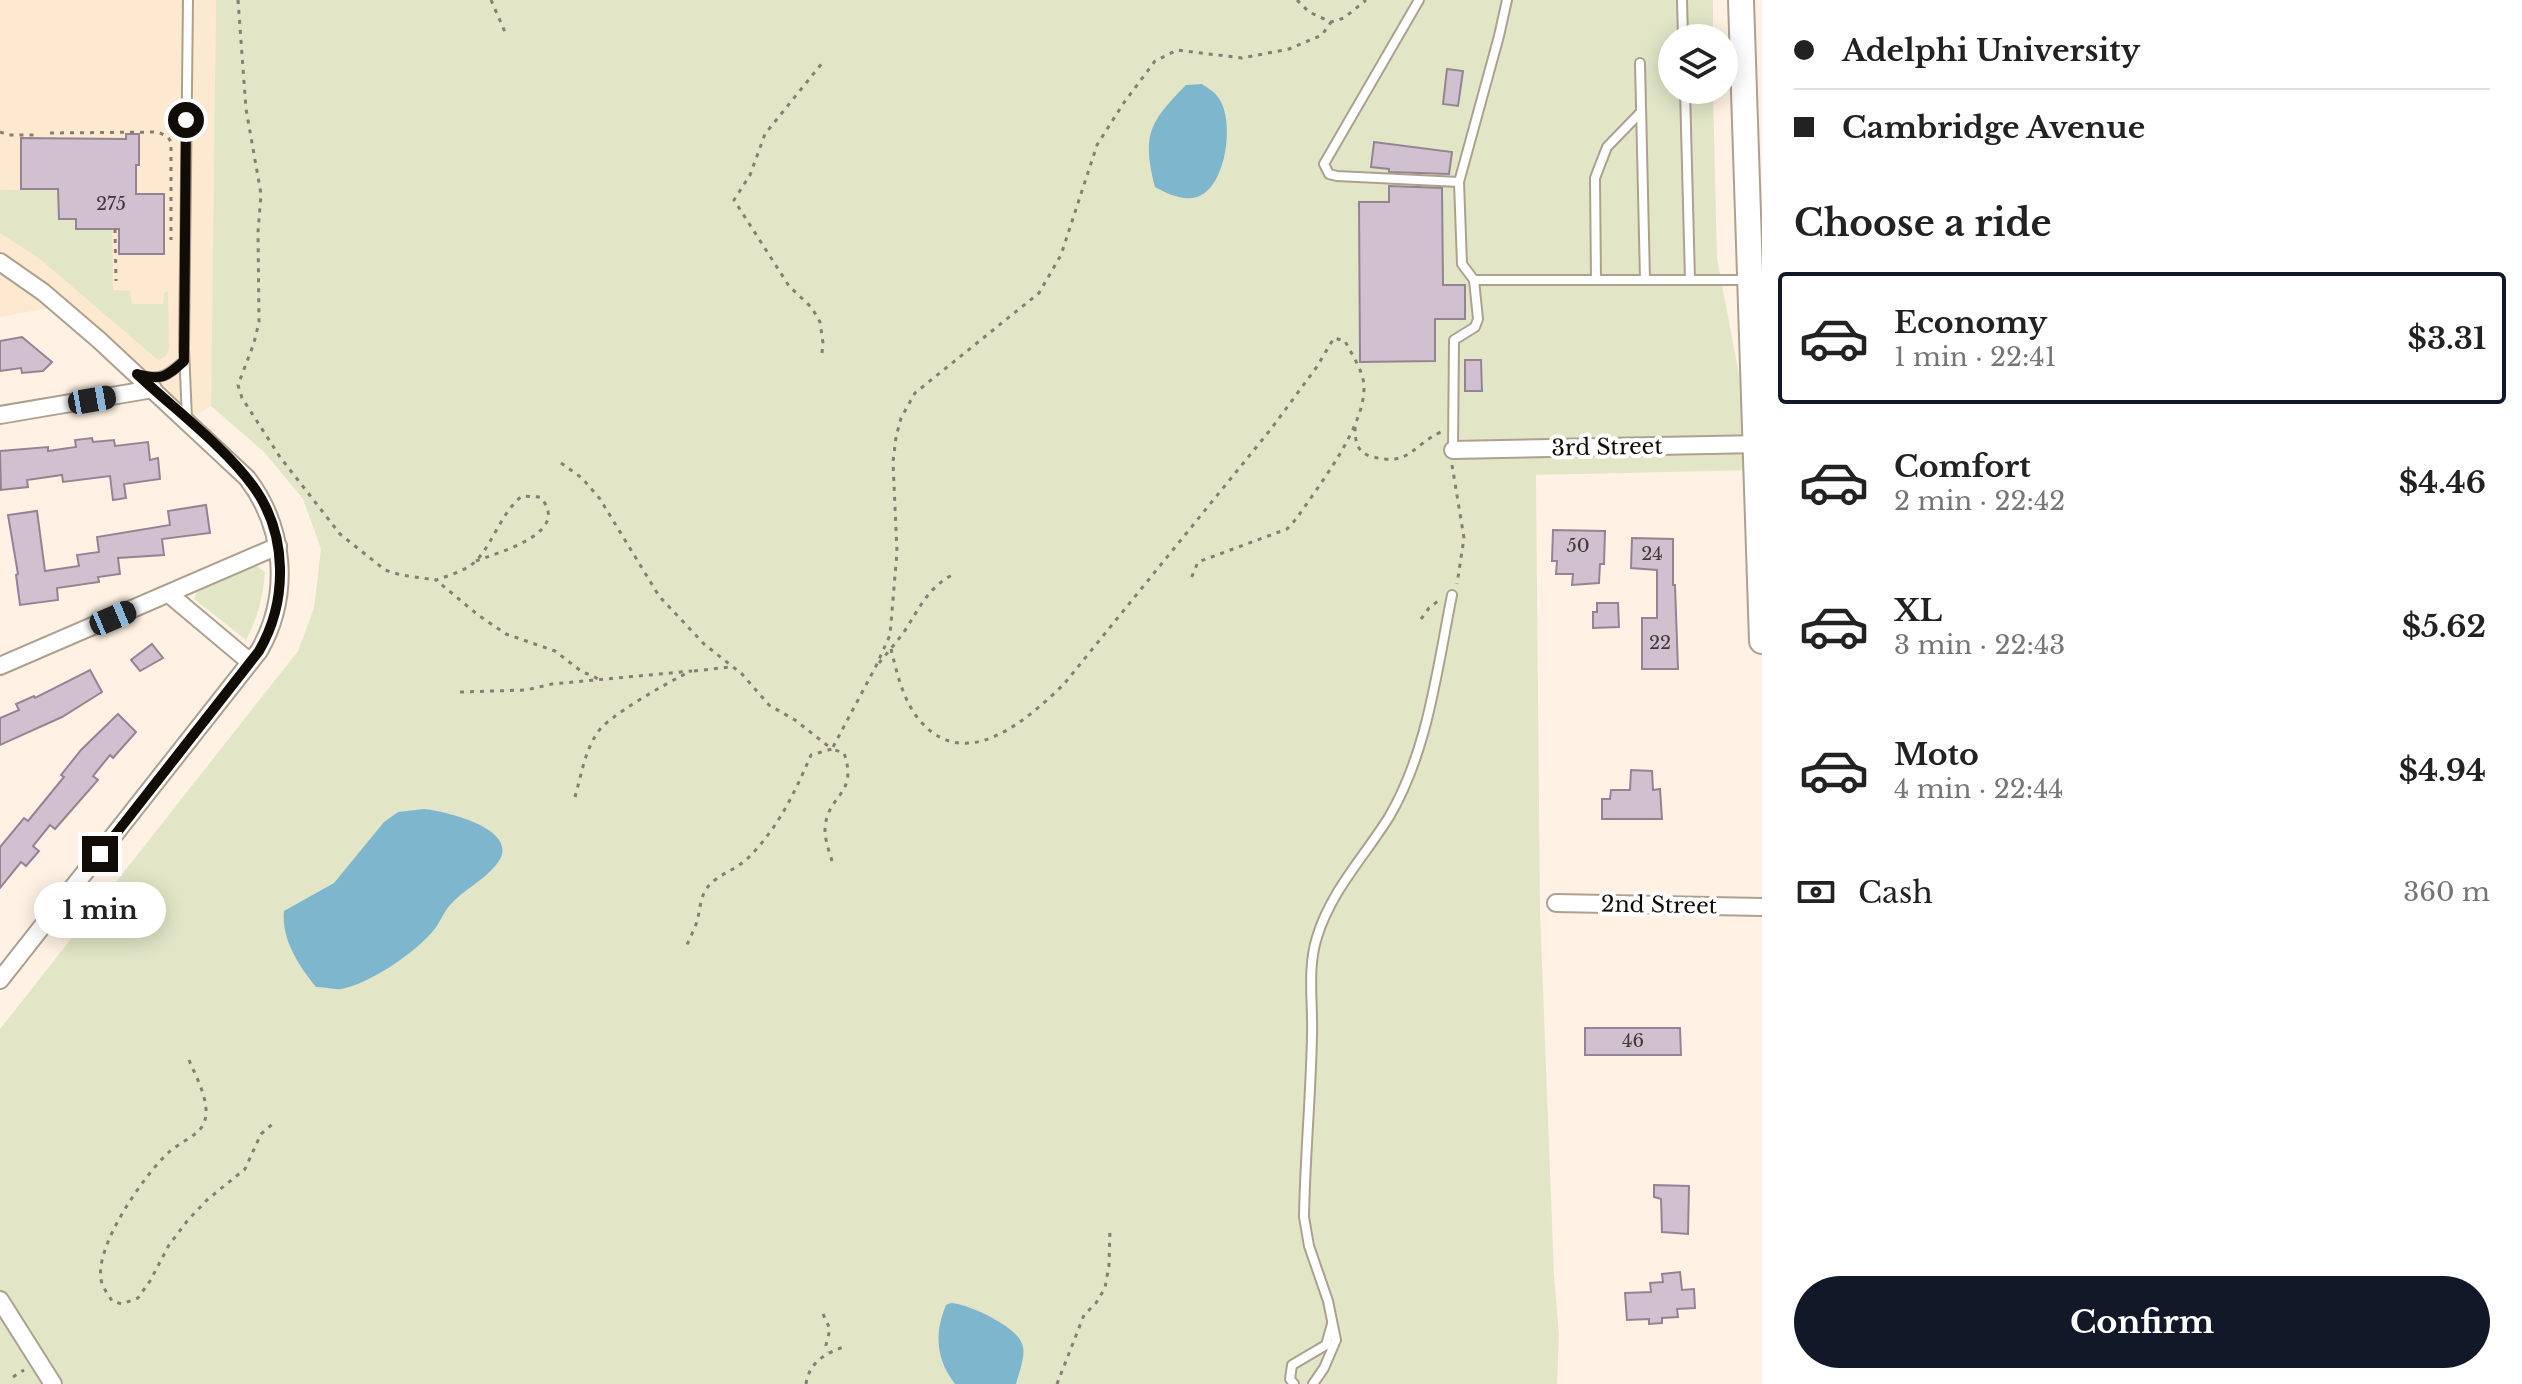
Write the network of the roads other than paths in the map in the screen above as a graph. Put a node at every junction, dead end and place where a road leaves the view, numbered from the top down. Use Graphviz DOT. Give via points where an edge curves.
graph roads {
  1 [pos="188,0"];
  2 [pos="1419,0"];
  3 [pos="1507,0"];
  4 [pos="1682,0"];
  5 [pos="1741,0"];
  6 [pos="1683,24"];
  7 [pos="1640,63"];
  8 [pos="1685,104"];
  9 [pos="1641,112"];
  10 [pos="1459,182"];
  11 [pos="0,262"];
  12 [pos="1474,280"];
  13 [pos="1596,280"];
  14 [pos="1645,280"];
  15 [pos="1690,280"];
  16 [pos="1752,280"];
  17 [pos="184,361"];
  18 [pos="137,374"];
  19 [pos="153,389"];
  20 [pos="0,415"];
  21 [pos="187,420"];
  22 [pos="1760,444"];
  23 [pos="1453,450"];
  24 [pos="278,546"];
  25 [pos="169,594"];
  26 [pos="1452,595"];
  27 [pos="1762,641"];
  28 [pos="250,662"];
  29 [pos="0,666"];
  30 [pos="1556,903"];
  31 [pos="1762,907"];
  32 [pos="0,980"];
  33 [pos="0,1300"];
  34 [pos="1332,1324"];
  35 [pos="53,1384"];
  36 [pos="1294,1384"];
  37 [pos="1313,1384"];
  1 -- 17 [label="lane"];
  2 -- 10 [label="lane" via="1324,164 1337,176"];
  3 -- 10 [label="lane"];
  4 -- 6 [label="lane"];
  5 -- 16 [label="main road"];
  7 -- 9 [label="lane"];
  8 -- 15 [label="lane"];
  9 -- 13 [label="lane" via="1607,147 1595,178"];
  9 -- 14 [label="lane"];
  10 -- 12 [label="lane" via="1462,264"];
  11 -- 18 [label="street"];
  12 -- 13 [label="lane"];
  12 -- 23 [label="lane" via="1478,319 1475,327 1454,340"];
  13 -- 14 [label="lane"];
  14 -- 15 [label="lane"];
  15 -- 16 [label="lane"];
  16 -- 22 [label="main road"];
  17 -- 18 [label="lane" via="163,377"];
  17 -- 21 [label="lane"];
  18 -- 19 [label="street"];
  19 -- 20 [label="street"];
  19 -- 21 [label="street"];
  21 -- 24 [label="street" via="256,490"];
  22 -- 23 [label="street, 3rd Street"];
  22 -- 27 [label="main road"];
  24 -- 25 [label="street"];
  24 -- 28 [label="street" via="281,571 274,618"];
  25 -- 28 [label="street"];
  25 -- 29 [label="street"];
  26 -- 34 [label="lane" via="1426,723 1408,775 1389,816 1326,911 1316,939 1304,1217"];
  28 -- 32 [label="street"];
  30 -- 31 [label="street, 2nd Street"];
  33 -- 35 [label="street"];
  34 -- 36 [label="lane" via="1326,1345 1292,1365"];
  34 -- 37 [label="lane" via="1336,1340"];
}
